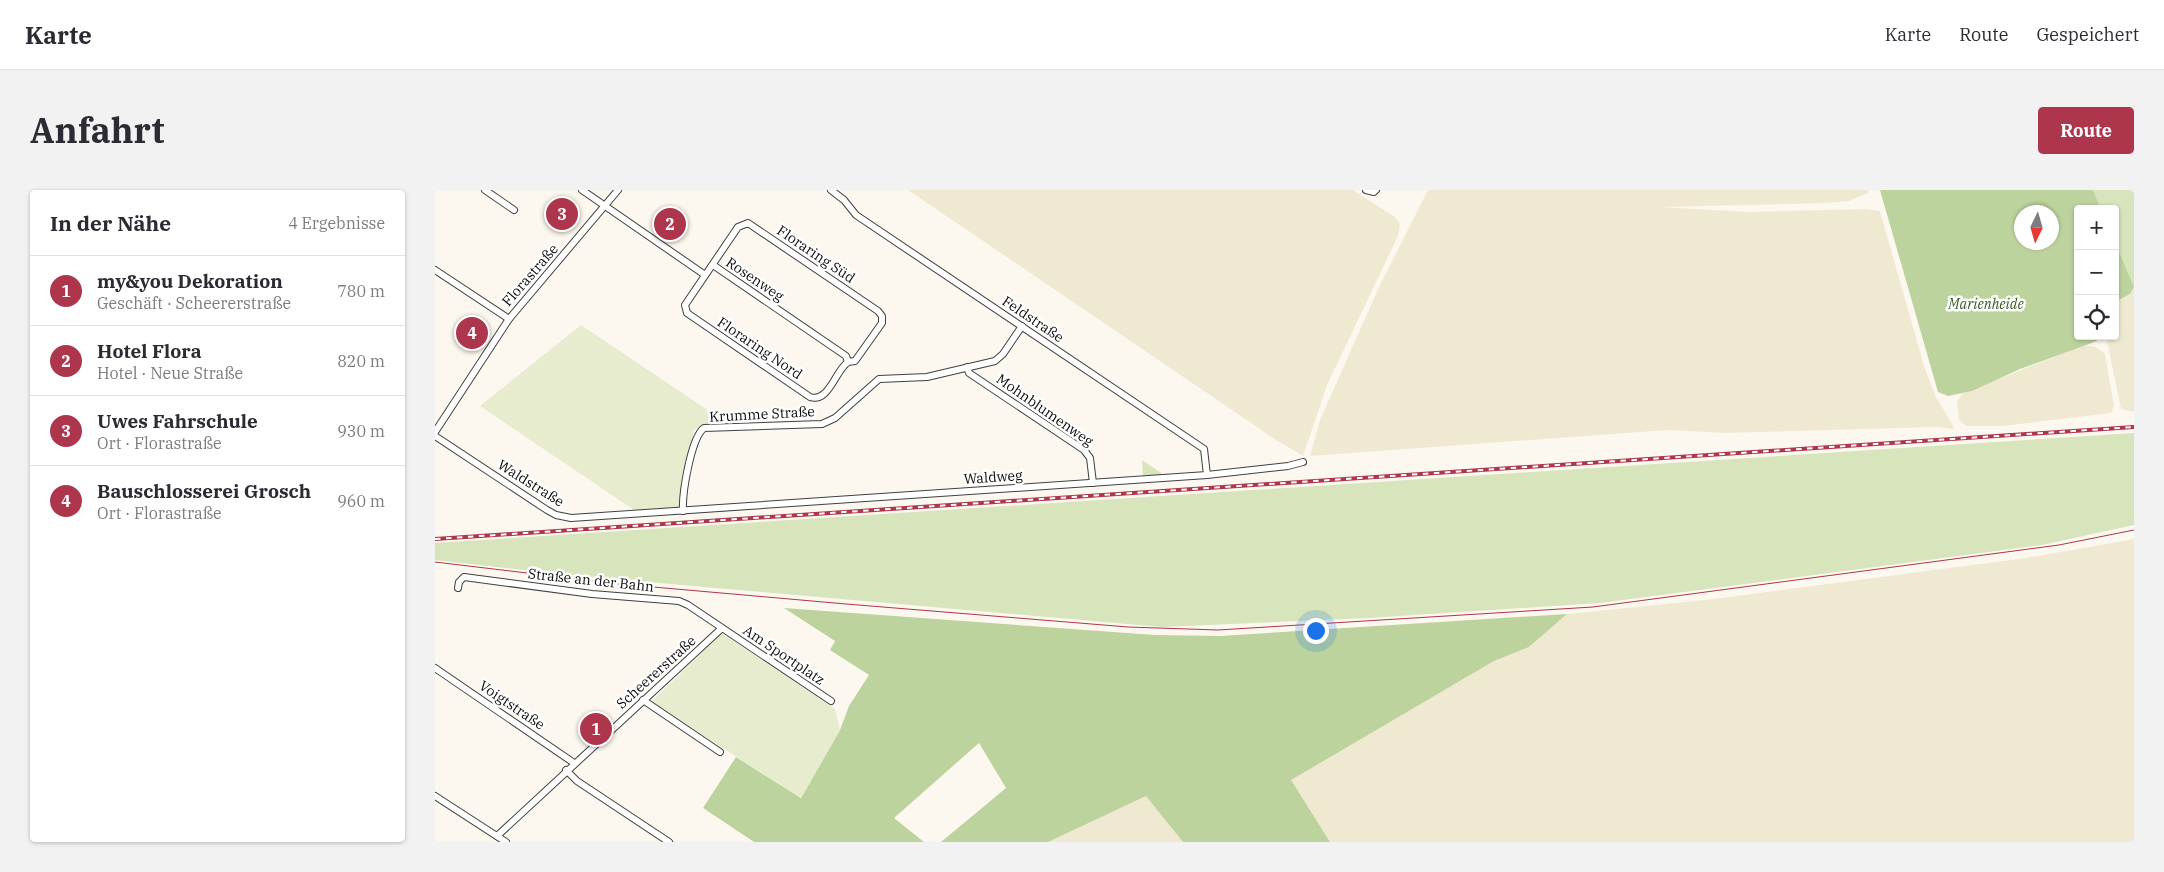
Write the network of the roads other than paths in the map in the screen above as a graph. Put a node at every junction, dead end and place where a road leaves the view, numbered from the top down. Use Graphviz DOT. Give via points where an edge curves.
graph roads {
  1 [pos="485,190"];
  2 [pos="582,190"];
  3 [pos="618,190"];
  4 [pos="831,190"];
  5 [pos="1366,190"];
  6 [pos="1375,191"];
  7 [pos="605,206"];
  8 [pos="514,210"];
  9 [pos="713,264"];
  10 [pos="435,270"];
  11 [pos="705,275"];
  12 [pos="509,319"];
  13 [pos="1021,326"];
  14 [pos="852,361"];
  15 [pos="967,367"];
  16 [pos="435,432"];
  17 [pos="435,436"];
  18 [pos="1303,462"];
  19 [pos="1207,475"];
  20 [pos="1093,483"];
  21 [pos="683,510"];
  22 [pos="458,588"];
  23 [pos="722,628"];
  24 [pos="435,668"];
  25 [pos="643,700"];
  26 [pos="831,702"];
  27 [pos="720,752"];
  28 [pos="574,763"];
  29 [pos="566,770"];
  30 [pos="435,796"];
  31 [pos="497,836"];
  32 [pos="506,842"];
  33 [pos="669,842"];
  1 -- 8 [label="street"];
  2 -- 7 [label="street"];
  3 -- 7 [label="street, Florastraße"];
  4 -- 13 [label="street, Feldstraße" via="857,215"];
  5 -- 6 [label="street"];
  7 -- 11 [label="street"];
  7 -- 12 [label="street, Florastraße"];
  9 -- 11 [label="street, Floraring Süd"];
  9 -- 14 [label="street, Rosenweg"];
  9 -- 14 [label="street, Floraring Süd" via="738,227 748,223 878,310 882,323"];
  10 -- 12 [label="street"];
  11 -- 14 [label="street, Floraring Nord" via="685,305 687,313 810,397 823,396"];
  12 -- 16 [label="street, Florastraße"];
  13 -- 15 [label="street, Krumme Straße" via="1000,357 988,364"];
  13 -- 19 [label="street, Feldstraße" via="1204,449"];
  15 -- 20 [label="street, Mohnblumenweg" via="969,374 1084,450 1090,458"];
  15 -- 21 [label="street, Krumme Straße" via="927,377 879,379 835,418 822,424 704,428 696,438"];
  17 -- 21 [label="street, Waldstraße" via="556,515 571,518"];
  18 -- 19 [label="street, Waldweg"];
  19 -- 20 [label="street, Waldweg"];
  20 -- 21 [label="street, Waldweg"];
  22 -- 23 [label="street, Straße an der Bahn" via="461,578 465,577 592,594 679,601"];
  23 -- 25 [label="street, Scheererstraße"];
  23 -- 26 [label="street, Am Sportplatz"];
  24 -- 28 [label="street, Voigtstraße"];
  25 -- 27 [label="street"];
  25 -- 28 [label="street, Scheererstraße"];
  28 -- 29 [label="street, Scheererstraße"];
  29 -- 31 [label="street, Scheererstraße"];
  29 -- 33 [label="street" via="577,781"];
  30 -- 31 [label="street"];
  31 -- 32 [label="street"];
}
